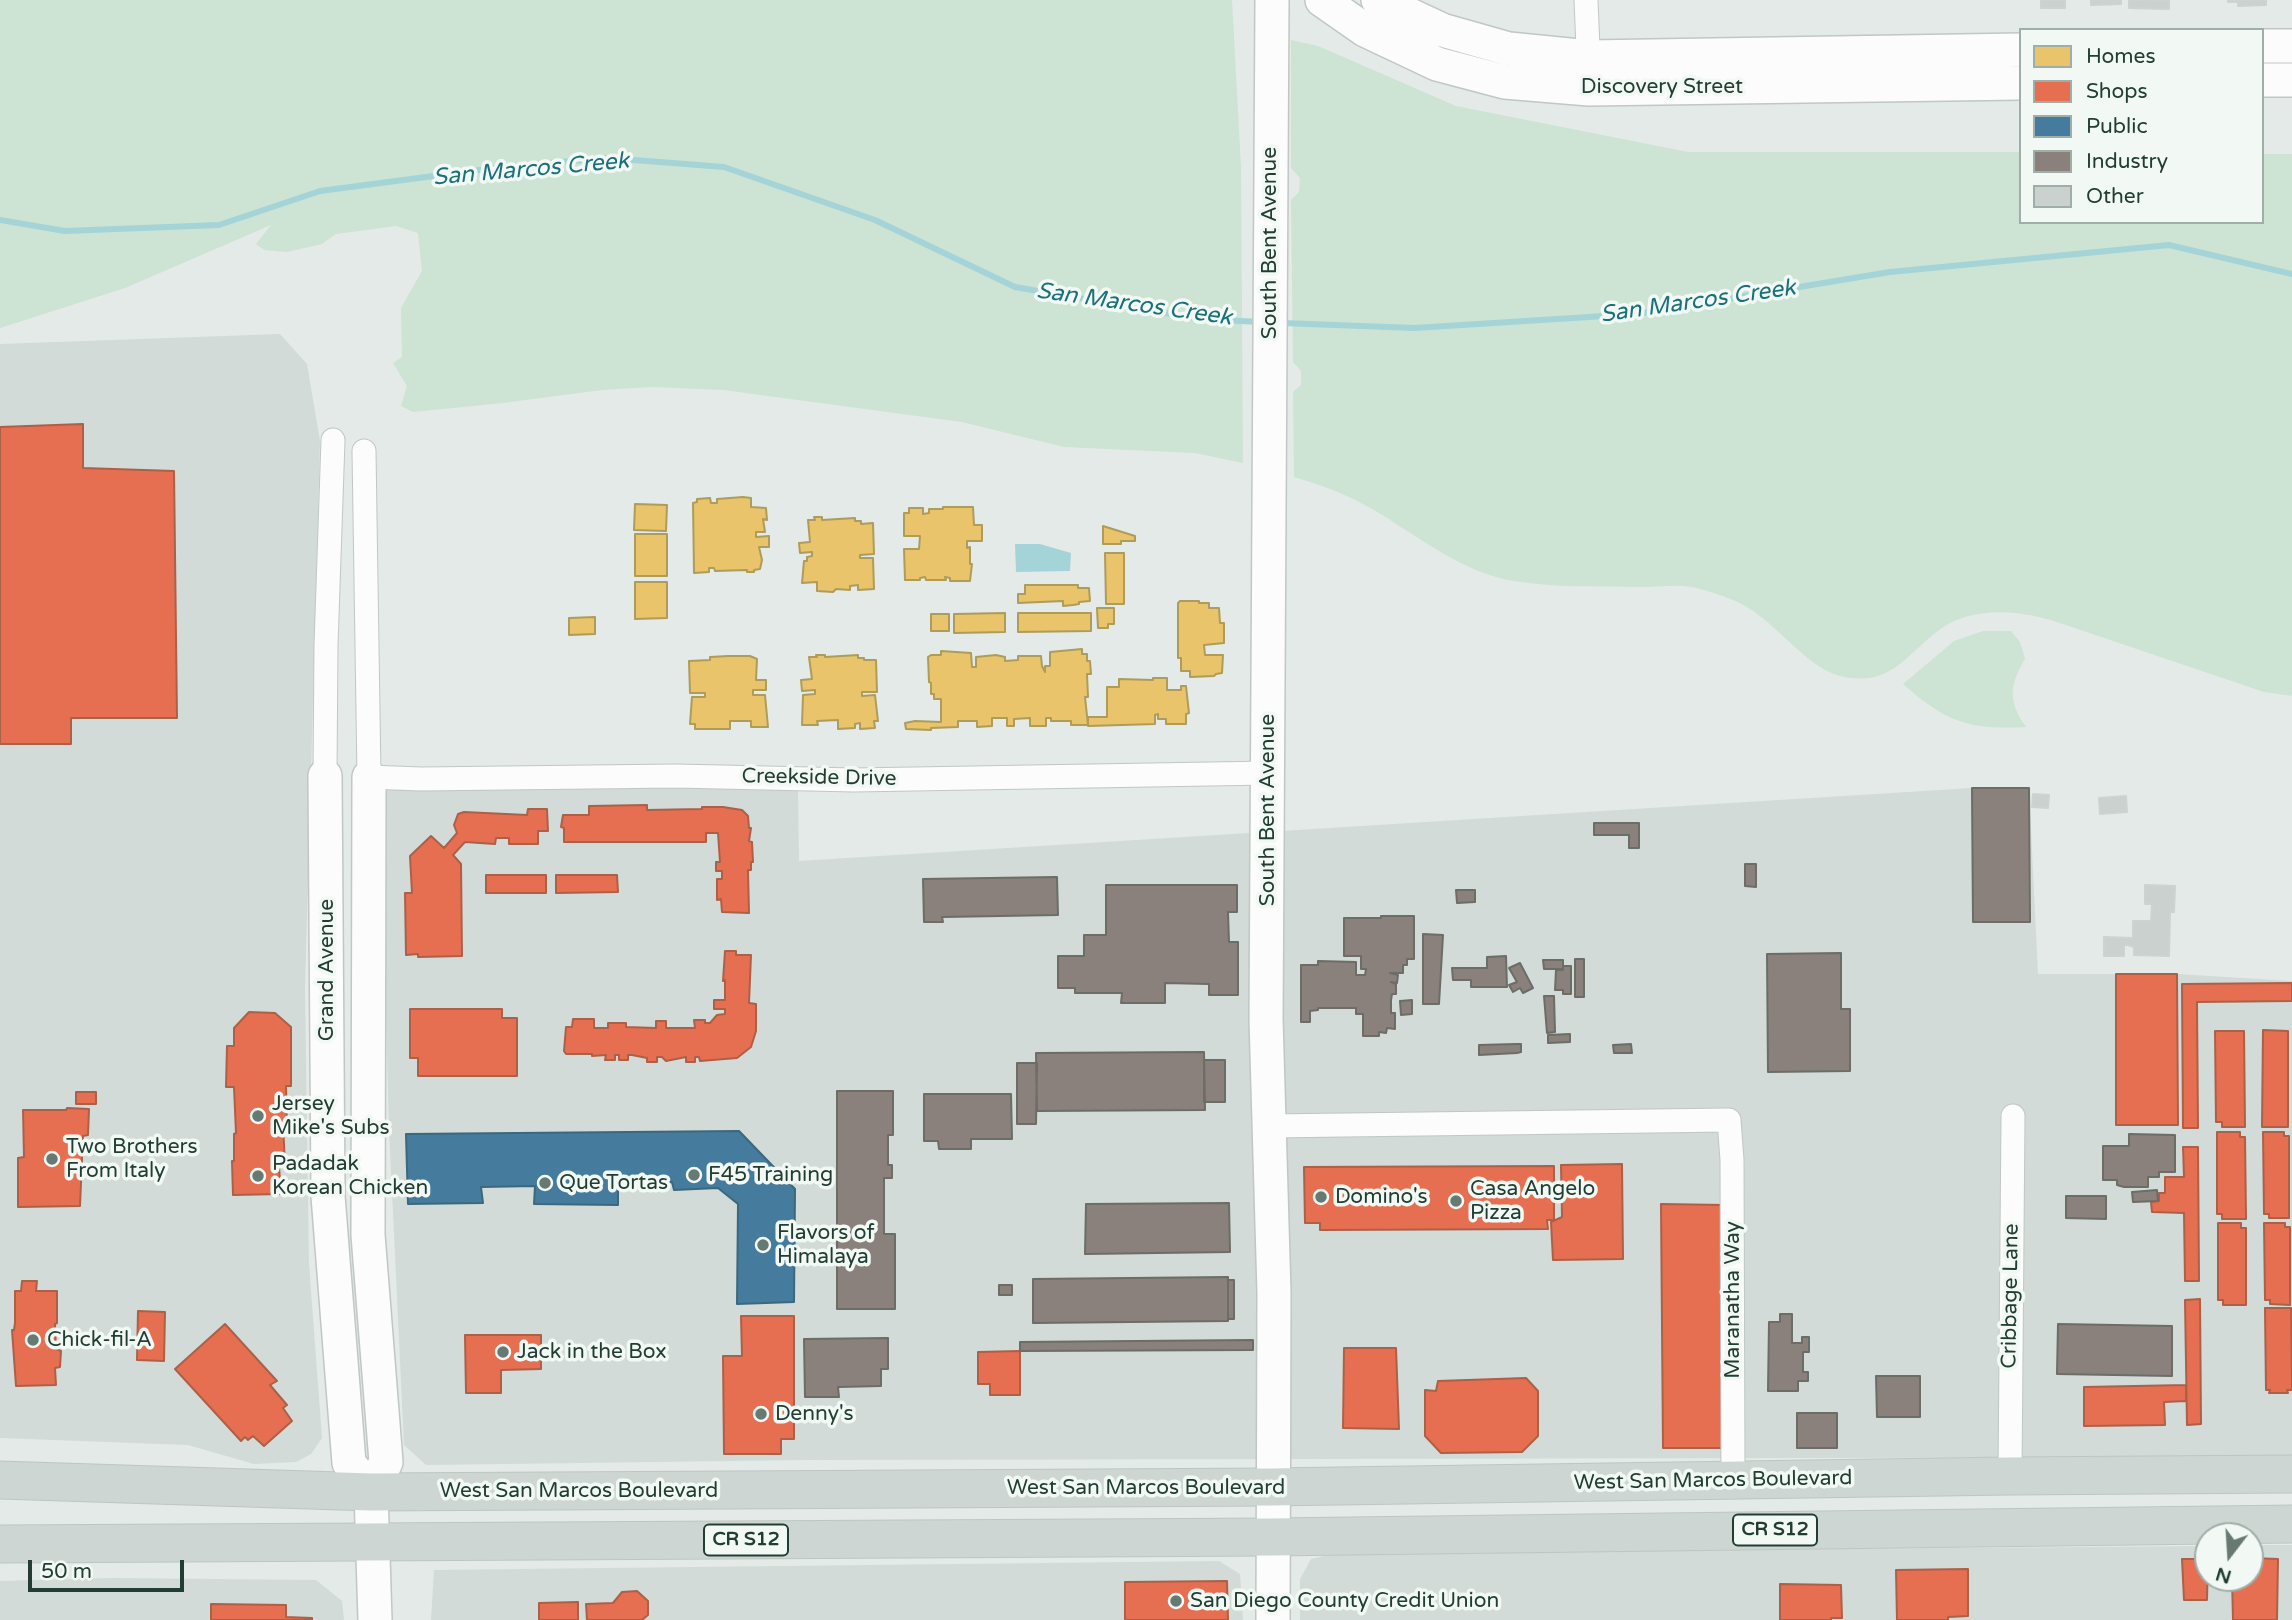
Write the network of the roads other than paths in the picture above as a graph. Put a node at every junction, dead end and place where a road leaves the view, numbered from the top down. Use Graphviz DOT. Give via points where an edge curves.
graph roads {
  1 [pos="1272,0"];
  2 [pos="1322,0"];
  3 [pos="1378,0"];
  4 [pos="1586,0"];
  5 [pos="2264,46"];
  6 [pos="2292,46"];
  7 [pos="2019,50"];
  8 [pos="1589,73"];
  9 [pos="2264,80"];
  10 [pos="2292,80"];
  11 [pos="2019,83"];
  12 [pos="333,440"];
  13 [pos="364,451"];
  14 [pos="1269,773"];
  15 [pos="325,776"];
  16 [pos="369,777"];
  17 [pos="2013,1116"];
  18 [pos="1269,1126"];
  19 [pos="2292,1474"];
  20 [pos="2010,1476"];
  21 [pos="0,1480"];
  22 [pos="1733,1480"];
  23 [pos="1272,1487"];
  24 [pos="371,1492"];
  25 [pos="2292,1524"];
  26 [pos="1272,1537"];
  27 [pos="371,1541"];
  28 [pos="0,1544"];
  29 [pos="375,1620"];
  30 [pos="1273,1620"];
  1 -- 14 [label="street, South Bent Avenue"];
  2 -- 8 [label="street, Discovery Street" via="1365,30 1437,64 1505,82"];
  3 -- 8 [label="street, Discovery Street" via="1442,30"];
  4 -- 8 [label="street"];
  5 -- 6 [label="street"];
  7 -- 8 [label="street, Discovery Street"];
  8 -- 11 [label="street, Discovery Street"];
  9 -- 10 [label="street"];
  12 -- 15 [label="street, Grand Avenue"];
  13 -- 16 [label="street, Grand Avenue"];
  14 -- 16 [label="street, Creekside Drive" via="854,780"];
  14 -- 18 [label="street, South Bent Avenue"];
  15 -- 24 [label="street, Grand Avenue" via="329,1208 349,1463"];
  16 -- 24 [label="street, Grand Avenue" via="369,1235 386,1462"];
  17 -- 20 [label="street, Cribbage Lane"];
  18 -- 22 [label="street, Maranatha Way" via="1729,1120"];
  18 -- 23 [label="street, South Bent Avenue" via="1274,1293"];
  19 -- 20 [label="main road, West San Marcos Boulevard"];
  20 -- 22 [label="main road, West San Marcos Boulevard"];
  21 -- 24 [label="main road, West San Marcos Boulevard"];
  22 -- 23 [label="main road, West San Marcos Boulevard"];
  23 -- 24 [label="main road, West San Marcos Boulevard"];
  23 -- 26 [label="street, South Bent Avenue"];
  24 -- 27 [label="street, Grand Avenue"];
  25 -- 26 [label="main road, CR S12"];
  26 -- 27 [label="main road, CR S12"];
  26 -- 30 [label="street, South Bent Avenue"];
  27 -- 28 [label="main road, CR S12"];
  27 -- 29 [label="street, Grand Avenue"];
}
